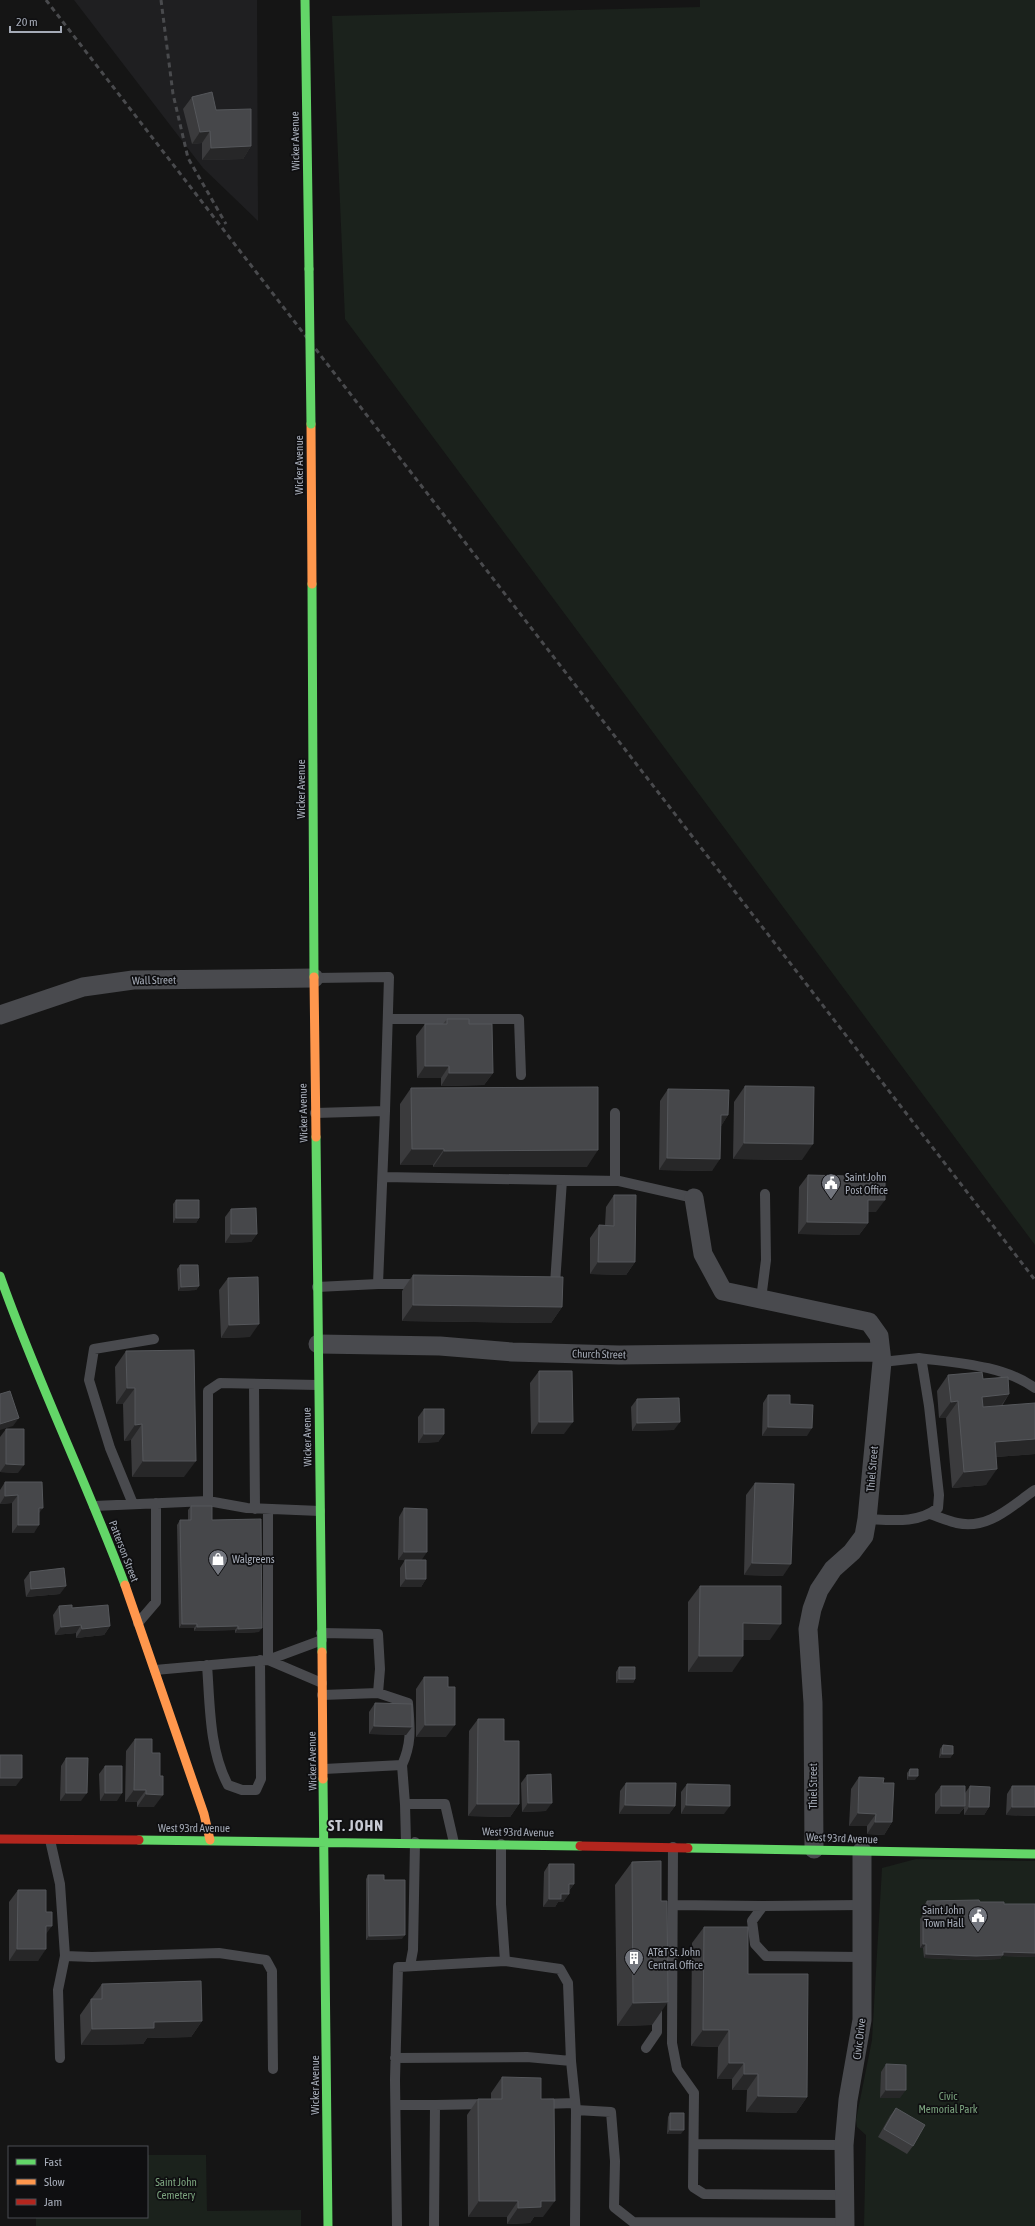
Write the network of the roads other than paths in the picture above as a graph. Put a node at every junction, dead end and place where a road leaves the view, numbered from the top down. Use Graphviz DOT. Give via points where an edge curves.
graph roads {
  1 [pos="305,0"];
  2 [pos="314,978"];
  3 [pos="0,1015"];
  4 [pos="388,1019"];
  5 [pos="521,1075"];
  6 [pos="385,1111"];
  7 [pos="315,1113"];
  8 [pos="614,1113"];
  9 [pos="383,1177"];
  10 [pos="562,1180"];
  11 [pos="614,1180"];
  12 [pos="765,1194"];
  13 [pos="694,1198"];
  14 [pos="0,1276"];
  15 [pos="378,1284"];
  16 [pos="433,1284"];
  17 [pos="540,1284"];
  18 [pos="317,1287"];
  19 [pos="761,1299"];
  20 [pos="154,1339"];
  21 [pos="318,1344"];
  22 [pos="881,1357"];
  23 [pos="919,1358"];
  24 [pos="254,1384"];
  25 [pos="318,1385"];
  26 [pos="1035,1388"];
  27 [pos="1035,1490"];
  28 [pos="208,1502"];
  29 [pos="134,1504"];
  30 [pos="156,1504"];
  31 [pos="94,1506"];
  32 [pos="255,1508"];
  33 [pos="268,1509"];
  34 [pos="320,1511"];
  35 [pos="930,1514"];
  36 [pos="867,1519"];
  37 [pos="138,1623"];
  38 [pos="322,1637"];
  39 [pos="264,1660"];
  40 [pos="207,1665"];
  41 [pos="155,1670"];
  42 [pos="322,1683"];
  43 [pos="378,1693"];
  44 [pos="322,1695"];
  45 [pos="402,1765"];
  46 [pos="324,1768"];
  47 [pos="405,1804"];
  48 [pos="0,1839"];
  49 [pos="50,1840"];
  50 [pos="210,1840"];
  51 [pos="325,1841"];
  52 [pos="411,1842"];
  53 [pos="454,1843"];
  54 [pos="501,1844"];
  55 [pos="656,1846"];
  56 [pos="673,1847"];
  57 [pos="814,1849"];
  58 [pos="862,1851"];
  59 [pos="1035,1854"];
  60 [pos="656,1861"];
  61 [pos="673,1905"];
  62 [pos="862,1905"];
  63 [pos="763,1906"];
  64 [pos="65,1956"];
  65 [pos="862,1957"];
  66 [pos="505,1962"];
  67 [pos="410,1966"];
  68 [pos="657,1993"];
  69 [pos="646,2048"];
  70 [pos="60,2058"];
  71 [pos="395,2058"];
  72 [pos="571,2061"];
  73 [pos="273,2069"];
  74 [pos="491,2104"];
  75 [pos="530,2104"];
  76 [pos="396,2105"];
  77 [pos="435,2105"];
  78 [pos="576,2107"];
  79 [pos="694,2144"];
  80 [pos="844,2145"];
  81 [pos="844,2195"];
  82 [pos="845,2225"];
  83 [pos="328,2226"];
  84 [pos="397,2226"];
  85 [pos="434,2226"];
  86 [pos="575,2226"];
  1 -- 2 [label="main road, Wicker Avenue, bridge" via="311,424"];
  2 -- 3 [label="street, Wall Street" via="133,980 83,987"];
  2 -- 4 [label="lane" via="390,977"];
  2 -- 7 [label="main road, Wicker Avenue"];
  4 -- 5 [label="lane" via="519,1019"];
  4 -- 6 [label="lane"];
  6 -- 7 [label="lane"];
  6 -- 9 [label="lane"];
  7 -- 18 [label="main road, Wicker Avenue"];
  8 -- 11 [label="lane"];
  9 -- 10 [label="lane"];
  9 -- 15 [label="lane"];
  10 -- 11 [label="lane"];
  10 -- 17 [label="lane" via="555,1284"];
  11 -- 13 [label="lane"];
  12 -- 19 [label="lane" via="766,1260"];
  13 -- 19 [label="street, Thiel Street" via="703,1254 724,1291"];
  14 -- 31 [label="main road, Patterson Street" via="13,1314"];
  15 -- 16 [label="lane"];
  15 -- 18 [label="lane"];
  18 -- 21 [label="main road, Wicker Avenue"];
  19 -- 22 [label="street, Thiel Street" via="870,1322 879,1336"];
  20 -- 29 [label="lane" via="94,1349 89,1380 110,1448"];
  21 -- 22 [label="street, Church Street" via="440,1346 512,1352 619,1355"];
  21 -- 25 [label="main road, Wicker Avenue"];
  22 -- 23 [label="lane"];
  22 -- 36 [label="street, Thiel Street"];
  23 -- 26 [label="lane" via="976,1366 1018,1378"];
  23 -- 35 [label="lane" via="924,1369 939,1495 938,1508"];
  24 -- 25 [label="lane"];
  24 -- 28 [label="lane" via="220,1384 208,1391"];
  24 -- 32 [label="lane"];
  25 -- 34 [label="main road, Wicker Avenue"];
  27 -- 35 [label="lane" via="996,1519 988,1522 958,1524"];
  28 -- 30 [label="lane"];
  28 -- 32 [label="lane"];
  29 -- 30 [label="lane"];
  29 -- 31 [label="lane"];
  30 -- 37 [label="lane" via="156,1602"];
  31 -- 37 [label="main road, Patterson Street"];
  32 -- 33 [label="lane"];
  33 -- 34 [label="lane"];
  33 -- 39 [label="lane"];
  34 -- 38 [label="main road, Wicker Avenue"];
  35 -- 36 [label="lane" via="903,1520"];
  36 -- 57 [label="street, Thiel Street" via="864,1536 852,1552 833,1569 819,1590 808,1629 813,1703"];
  37 -- 41 [label="main road, Patterson Street"];
  38 -- 39 [label="lane"];
  38 -- 42 [label="main road, Wicker Avenue"];
  38 -- 43 [label="lane" via="378,1634"];
  39 -- 40 [label="lane"];
  39 -- 40 [label="lane" via="261,1779 256,1790 242,1790 228,1785 221,1773 212,1730"];
  39 -- 42 [label="lane"];
  40 -- 41 [label="lane"];
  41 -- 50 [label="main road, Patterson Street" via="204,1814"];
  42 -- 44 [label="main road, Wicker Avenue"];
  43 -- 44 [label="lane"];
  43 -- 45 [label="lane" via="408,1704 409,1749"];
  44 -- 46 [label="main road, Wicker Avenue"];
  45 -- 46 [label="lane"];
  45 -- 47 [label="lane"];
  46 -- 51 [label="main road, Wicker Avenue"];
  47 -- 52 [label="lane"];
  47 -- 53 [label="lane" via="445,1804"];
  48 -- 49 [label="main road, West 93rd Avenue"];
  49 -- 50 [label="main road, West 93rd Avenue"];
  49 -- 64 [label="lane" via="60,1884"];
  50 -- 51 [label="main road, West 93rd Avenue"];
  51 -- 52 [label="main road, West 93rd Avenue"];
  51 -- 83 [label="main road, Wicker Avenue"];
  52 -- 53 [label="main road, West 93rd Avenue"];
  52 -- 67 [label="lane" via="413,1950"];
  53 -- 54 [label="main road, West 93rd Avenue"];
  54 -- 55 [label="main road, West 93rd Avenue"];
  54 -- 66 [label="lane" via="501,1904"];
  55 -- 56 [label="main road, West 93rd Avenue"];
  55 -- 60 [label="lane"];
  56 -- 57 [label="main road, West 93rd Avenue"];
  56 -- 61 [label="lane"];
  57 -- 58 [label="main road, West 93rd Avenue"];
  58 -- 59 [label="main road, West 93rd Avenue"];
  58 -- 62 [label="street, Civic Drive"];
  61 -- 63 [label="lane"];
  61 -- 79 [label="lane" via="672,2043 677,2068 694,2093"];
  62 -- 63 [label="lane"];
  62 -- 65 [label="street, Civic Drive"];
  63 -- 65 [label="lane" via="752,1922 755,1944 766,1956"];
  64 -- 70 [label="lane" via="58,1990"];
  64 -- 73 [label="lane" via="219,1953 266,1960 272,1971"];
  65 -- 80 [label="street, Civic Drive" via="862,2020 848,2100"];
  66 -- 67 [label="lane"];
  66 -- 72 [label="lane" via="560,1969 568,1983"];
  67 -- 71 [label="lane" via="398,1967"];
  68 -- 69 [label="lane" via="657,2032"];
  71 -- 72 [label="lane" via="527,2057"];
  71 -- 76 [label="lane"];
  72 -- 78 [label="lane"];
  74 -- 77 [label="lane"];
  75 -- 78 [label="lane"];
  76 -- 77 [label="lane"];
  76 -- 84 [label="lane"];
  77 -- 85 [label="lane"];
  78 -- 82 [label="lane" via="611,2112 615,2161 614,2207 633,2222"];
  78 -- 86 [label="lane"];
  79 -- 80 [label="lane"];
  79 -- 81 [label="lane" via="693,2187 704,2194"];
  80 -- 81 [label="street, Civic Drive"];
  81 -- 82 [label="street, Civic Drive"];
}
